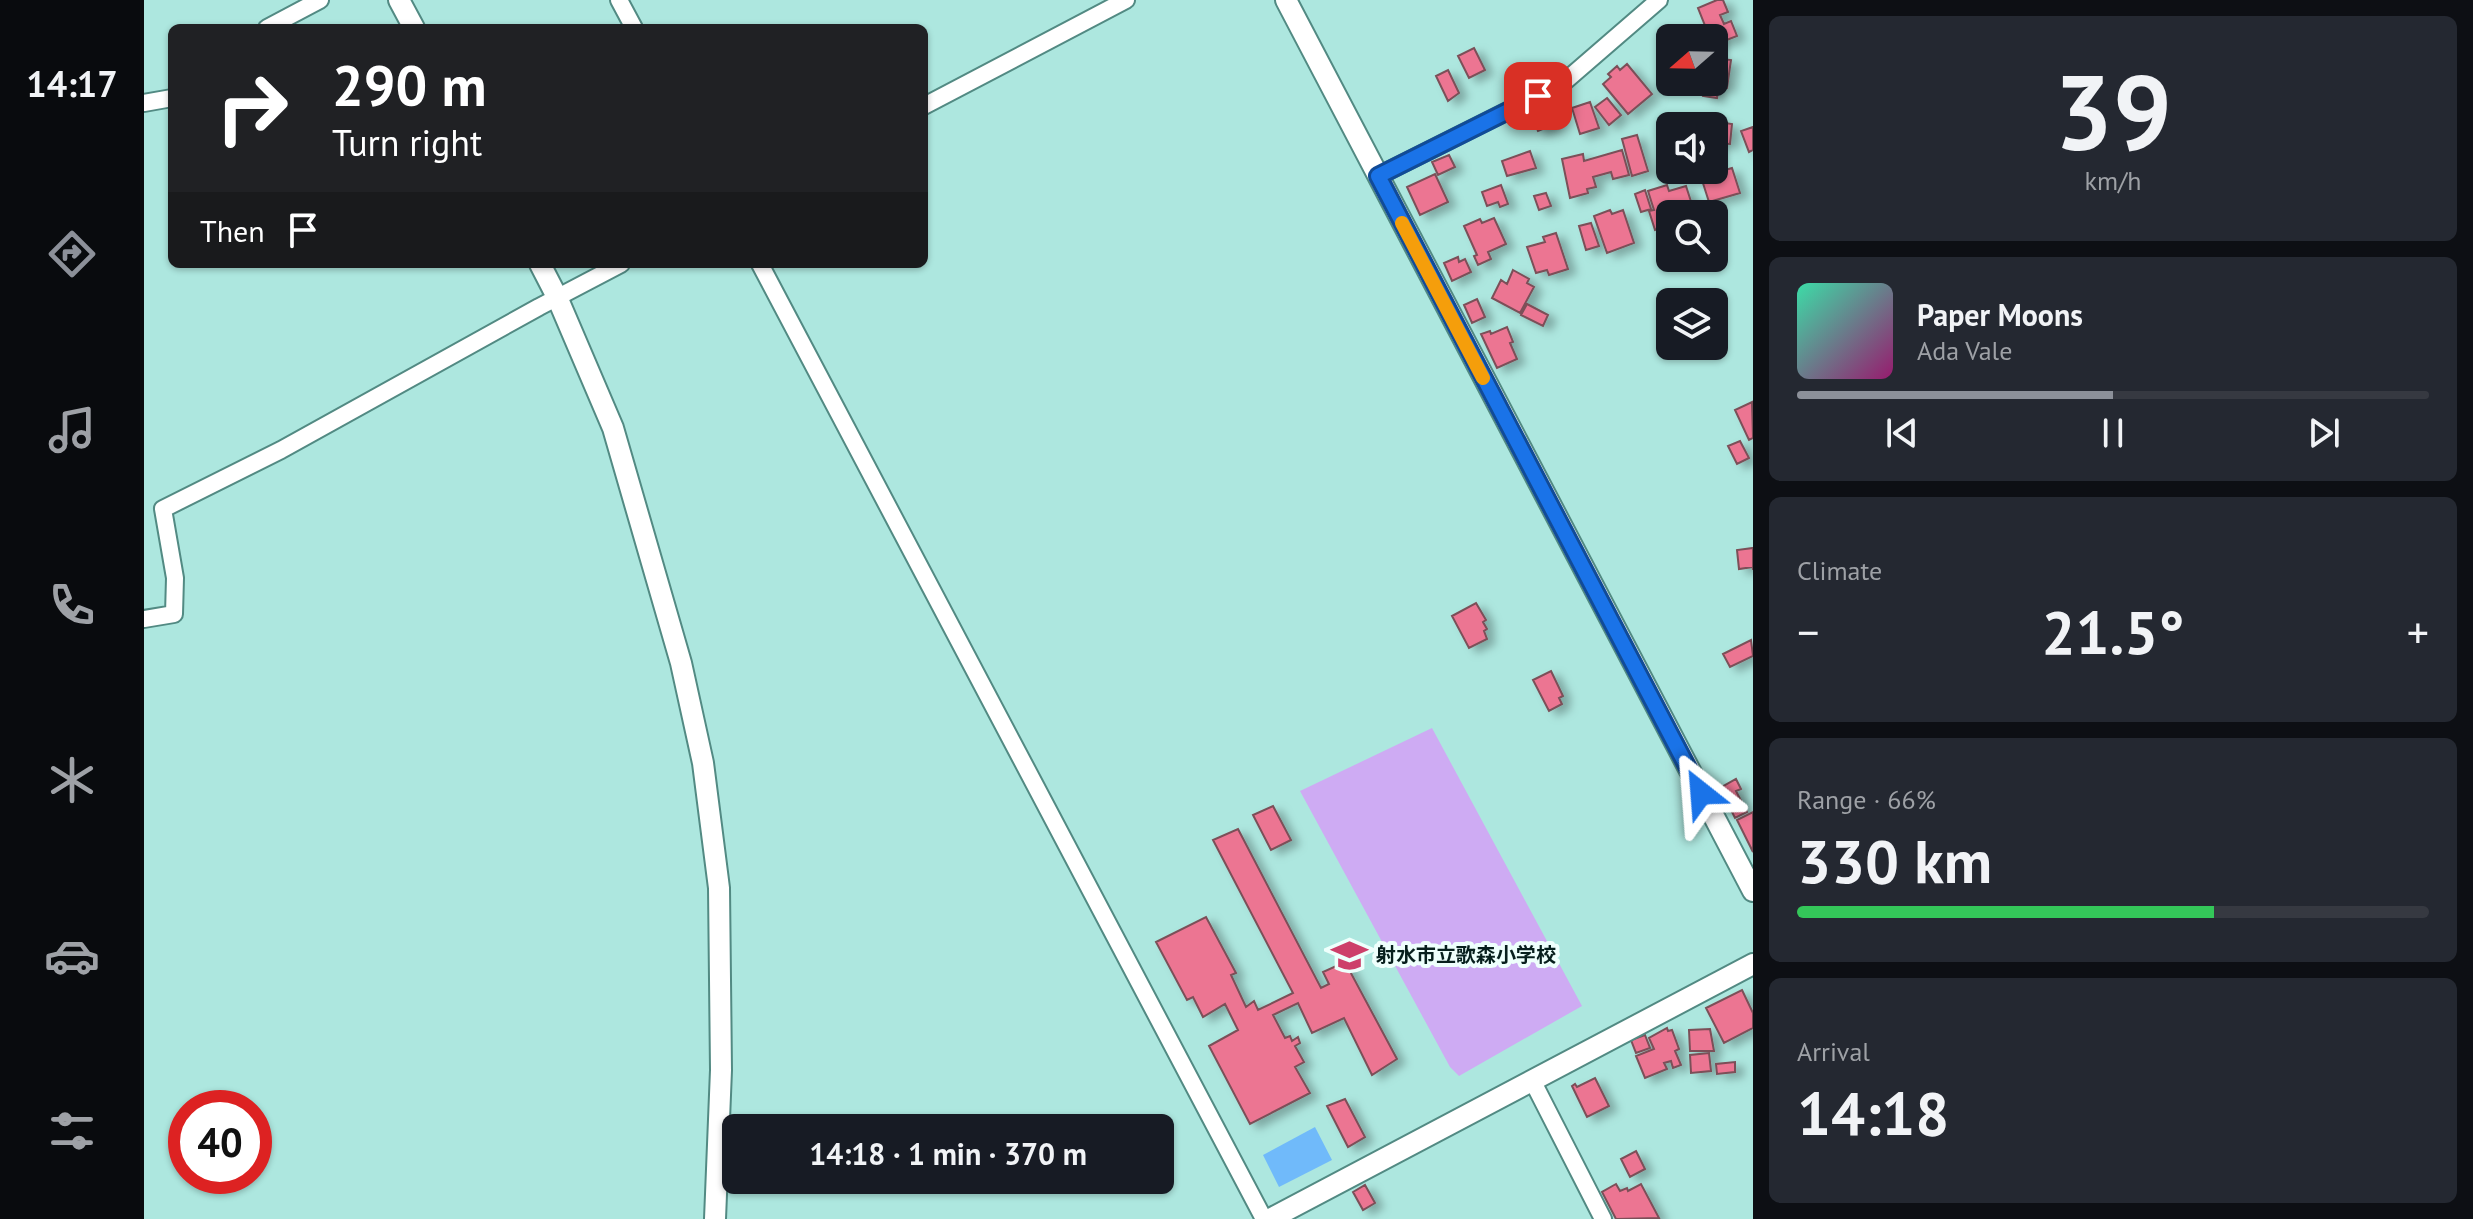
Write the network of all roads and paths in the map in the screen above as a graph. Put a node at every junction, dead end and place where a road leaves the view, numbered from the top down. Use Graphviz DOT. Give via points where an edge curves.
graph roads {
  1 [pos="320,0"];
  2 [pos="399,0"];
  3 [pos="619,0"];
  4 [pos="1126,0"];
  5 [pos="1286,0"];
  6 [pos="1659,0"];
  7 [pos="275,24"];
  8 [pos="412,24"];
  9 [pos="632,24"];
  10 [pos="168,99"];
  11 [pos="144,103"];
  12 [pos="928,104"];
  13 [pos="1378,176"];
  14 [pos="542,268"];
  15 [pos="613,268"];
  16 [pos="762,268"];
  17 [pos="557,297"];
  18 [pos="144,619"];
  19 [pos="1753,891"];
  20 [pos="1753,964"];
  21 [pos="1532,1080"];
  22 [pos="715,1219"];
  23 [pos="1267,1219"];
  24 [pos="1603,1219"];
  1 -- 7 [label="street"];
  2 -- 8 [label="street"];
  3 -- 9 [label="street"];
  4 -- 12 [label="street"];
  5 -- 13 [label="street"];
  6 -- 13 [label="street" via="1563,83"];
  10 -- 11 [label="street"];
  13 -- 19 [label="street"];
  14 -- 17 [label="street"];
  15 -- 17 [label="street"];
  16 -- 23 [label="street"];
  17 -- 18 [label="street" via="163,509 175,578 174,614"];
  17 -- 22 [label="street" via="613,428 681,663 703,763 719,888 721,1070"];
  20 -- 21 [label="street"];
  21 -- 23 [label="street"];
  21 -- 24 [label="street"];
}
